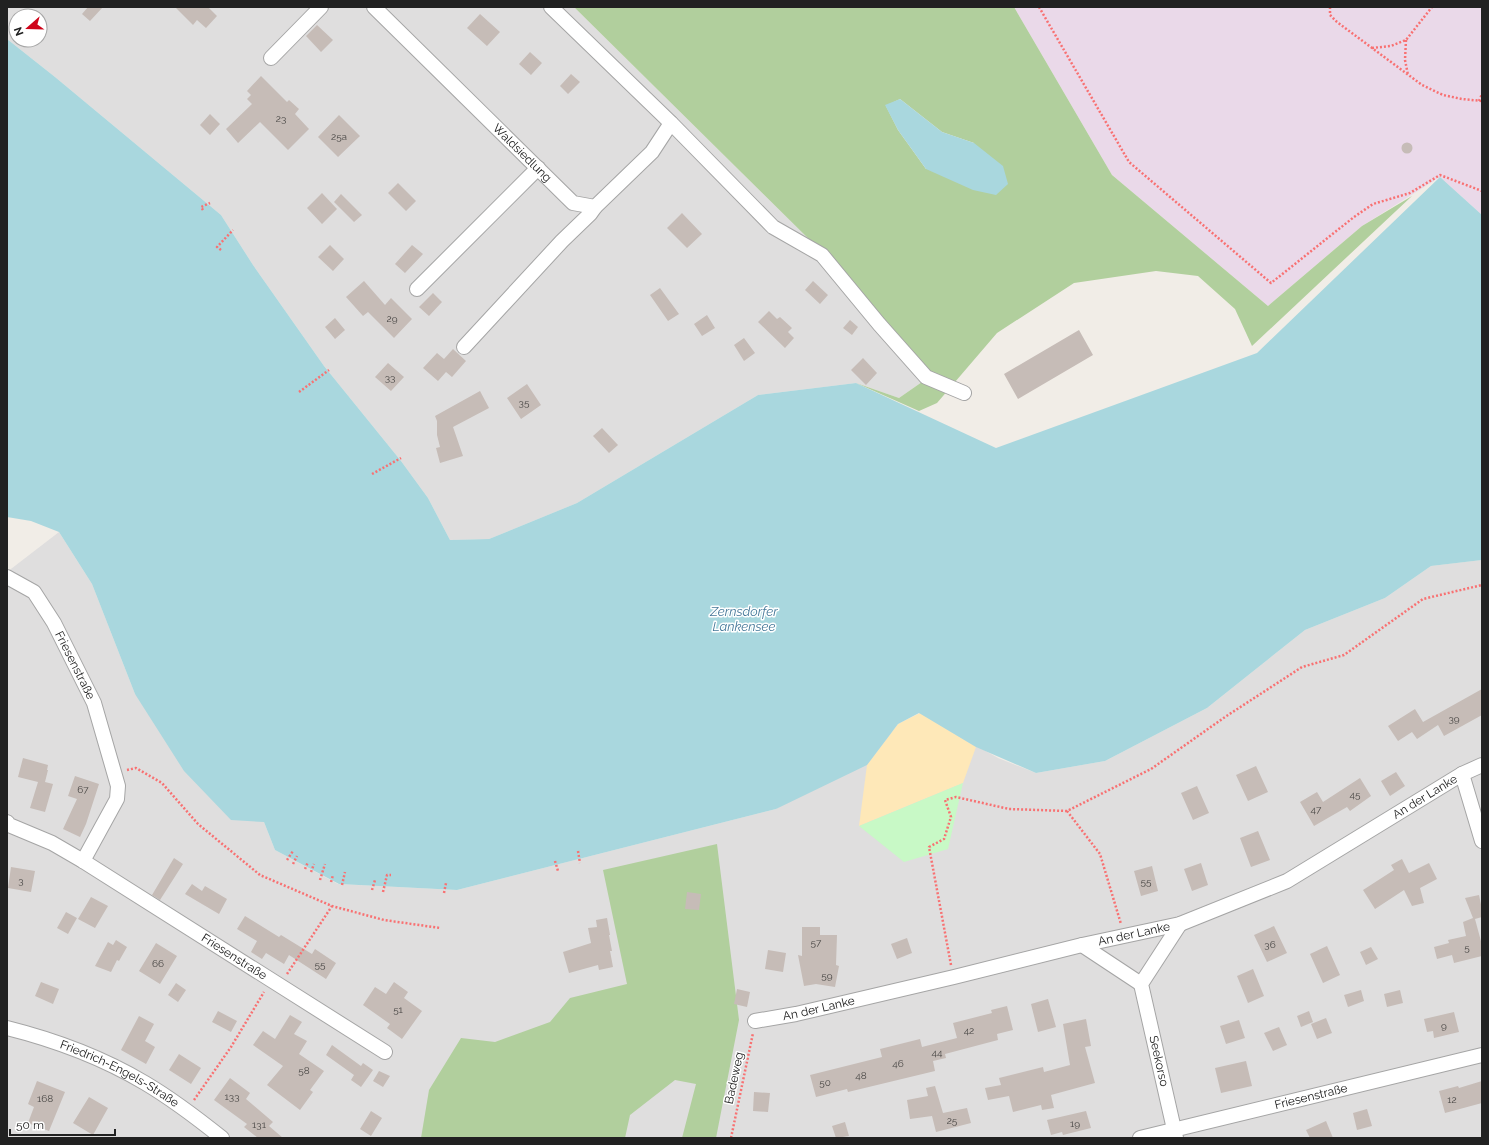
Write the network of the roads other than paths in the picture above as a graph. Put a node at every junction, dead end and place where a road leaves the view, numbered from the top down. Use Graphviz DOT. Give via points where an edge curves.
graph roads {
  1 [pos="321,7"];
  2 [pos="374,7"];
  3 [pos="551,7"];
  4 [pos="271,58"];
  5 [pos="671,123"];
  6 [pos="538,168"];
  7 [pos="595,207"];
  8 [pos="417,289"];
  9 [pos="464,347"];
  10 [pos="964,393"];
  11 [pos="7,577"];
  12 [pos="1482,765"];
  13 [pos="1462,774"];
  14 [pos="8,825"];
  15 [pos="1482,841"];
  16 [pos="83,861"];
  17 [pos="1180,924"];
  18 [pos="1082,945"];
  19 [pos="1141,984"];
  20 [pos="755,1021"];
  21 [pos="7,1028"];
  22 [pos="385,1052"];
  23 [pos="1482,1055"];
  24 [pos="1175,1134"];
  25 [pos="222,1138"];
  26 [pos="1140,1138"];
  1 -- 4 [label="street"];
  2 -- 6 [label="street, Waldsiedlung"];
  3 -- 5 [label="street"];
  5 -- 7 [label="street" via="652,152"];
  5 -- 10 [label="street" via="773,227 822,255 926,377"];
  6 -- 7 [label="street, Waldsiedlung" via="573,203"];
  6 -- 8 [label="street"];
  7 -- 9 [label="street"];
  11 -- 16 [label="street, Friesenstraße" via="34,592 54,623 94,703 118,786 117,799"];
  12 -- 13 [label="street, An der Lanke"];
  13 -- 15 [label="street"];
  13 -- 17 [label="street, An der Lanke" via="1287,881"];
  14 -- 16 [label="street, Friesenstraße" via="52,843"];
  16 -- 22 [label="street, Friesenstraße"];
  17 -- 18 [label="street, An der Lanke"];
  17 -- 19 [label="street"];
  18 -- 19 [label="street"];
  18 -- 20 [label="street, An der Lanke" via="796,1014"];
  19 -- 24 [label="street, Seekorso"];
  21 -- 25 [label="street, Friedrich-Engels-Straße" via="62,1044 145,1083 187,1110"];
  23 -- 24 [label="street, Friesenstraße"];
  24 -- 26 [label="street, Friesenstraße"];
}
